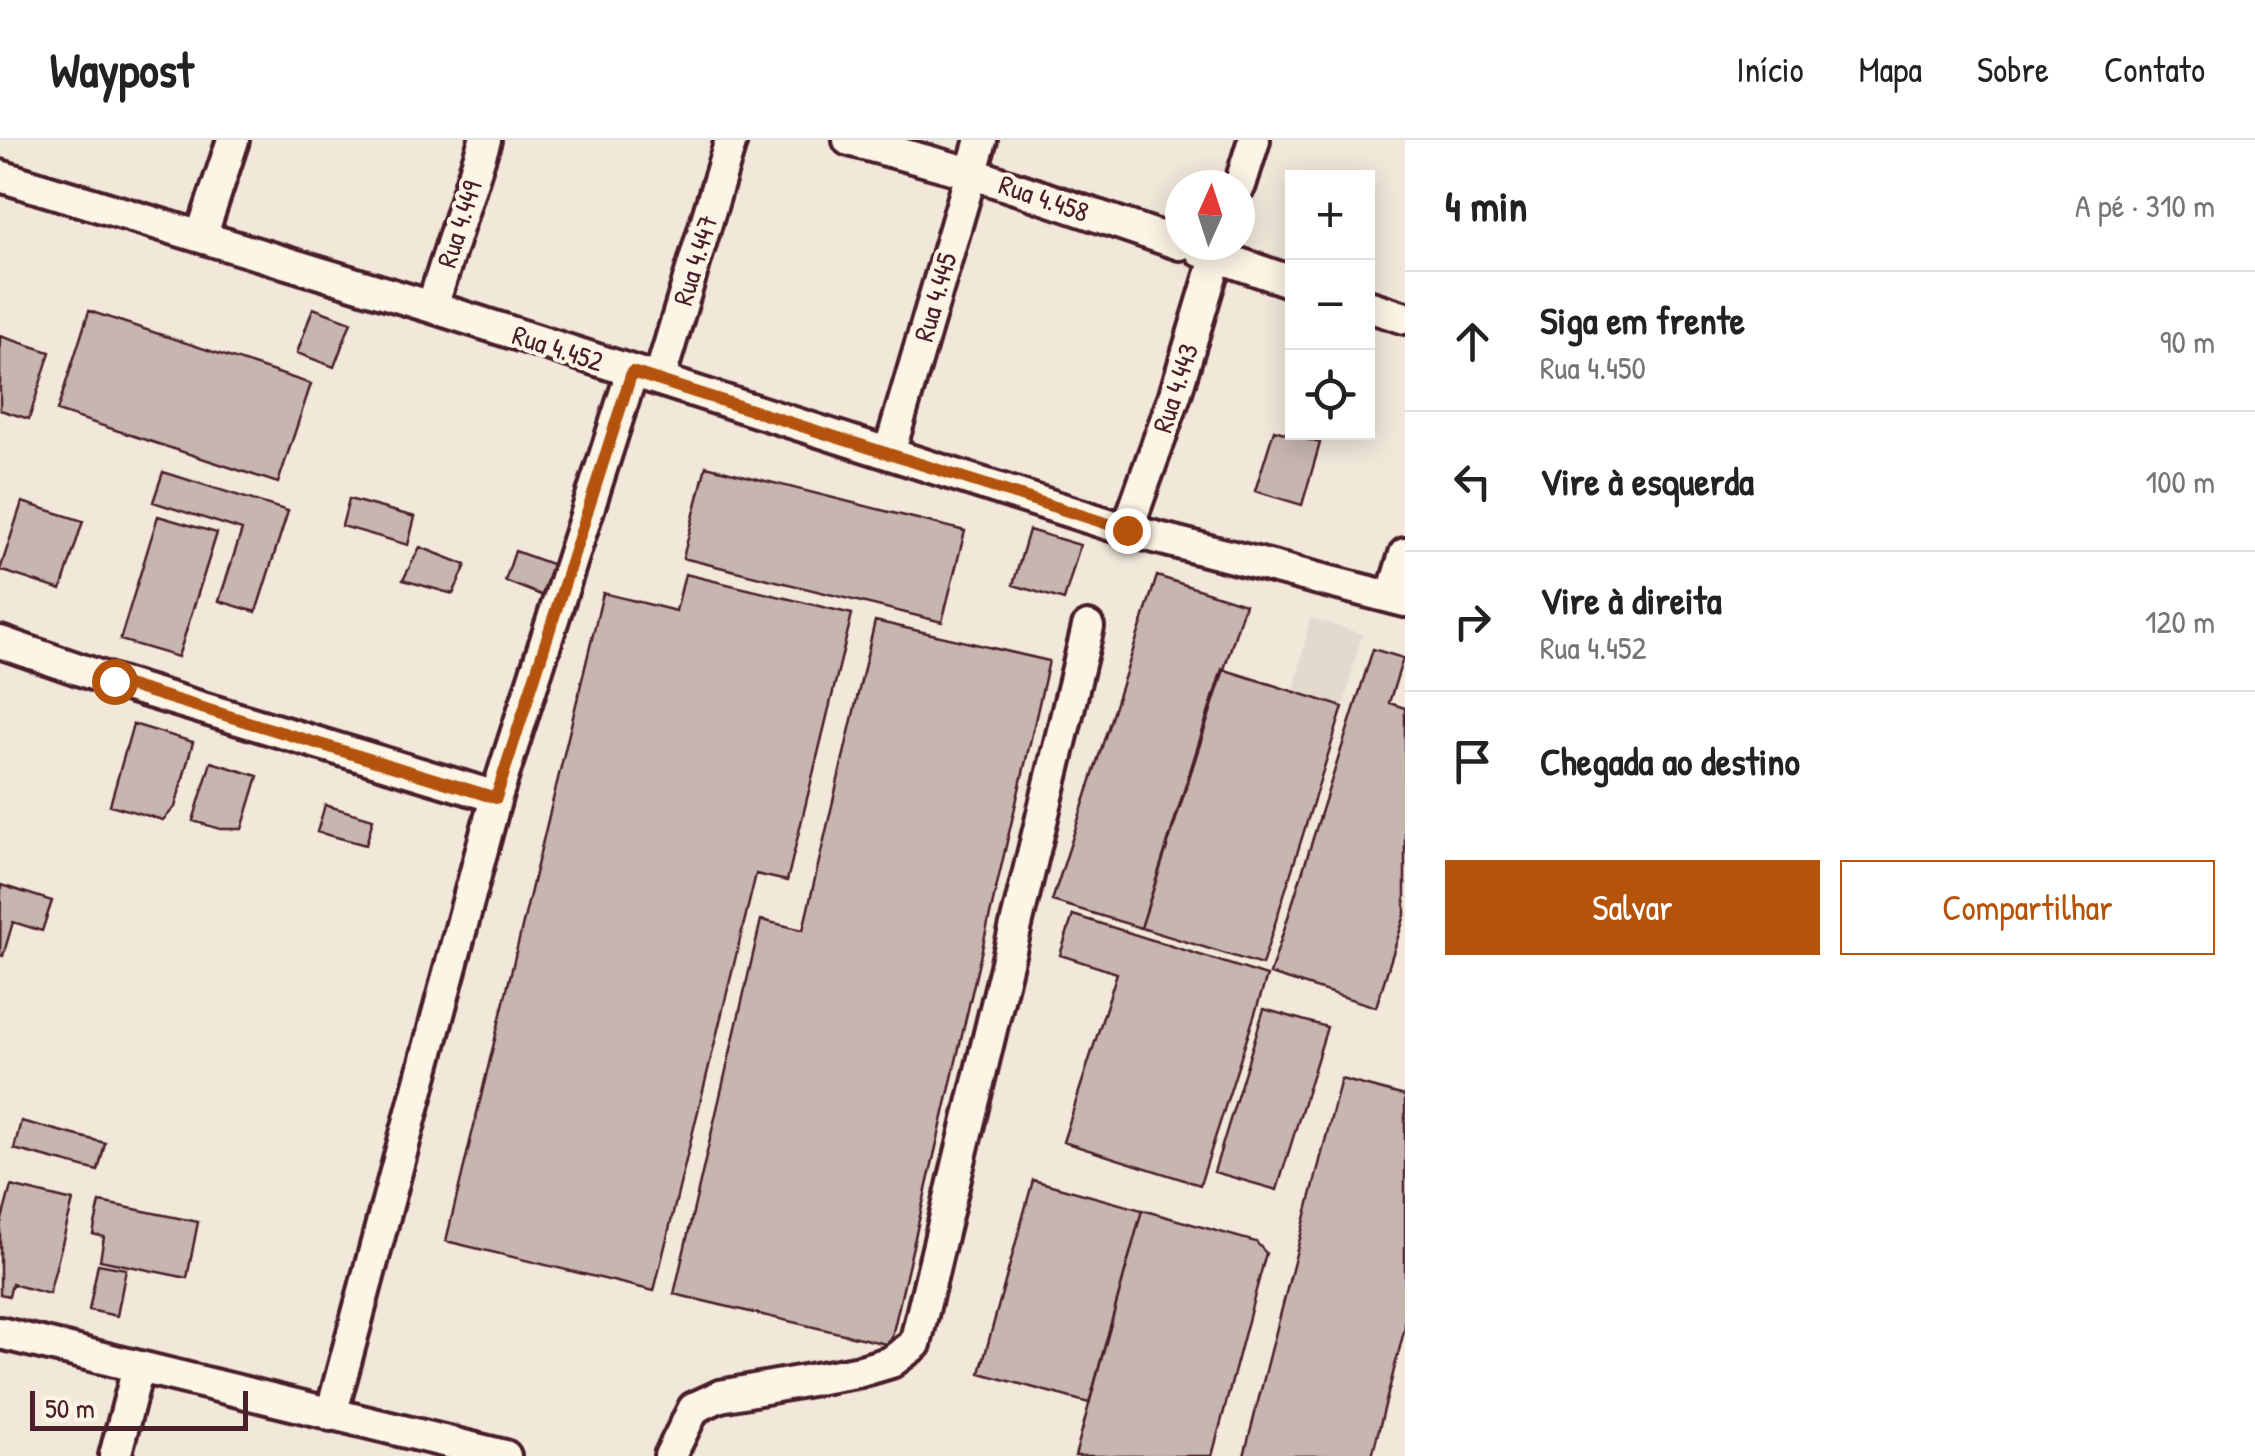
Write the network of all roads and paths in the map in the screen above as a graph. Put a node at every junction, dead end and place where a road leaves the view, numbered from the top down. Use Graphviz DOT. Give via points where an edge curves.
graph roads {
  1 [pos="234,140"];
  2 [pos="485,140"];
  3 [pos="731,140"];
  4 [pos="849,140"];
  5 [pos="981,140"];
  6 [pos="1254,140"];
  7 [pos="1245,170"];
  8 [pos="971,173"];
  9 [pos="0,176"];
  10 [pos="200,237"];
  11 [pos="1165,238"];
  12 [pos="1215,260"];
  13 [pos="1241,260"];
  14 [pos="1285,279"];
  15 [pos="432,307"];
  16 [pos="1375,308"];
  17 [pos="1405,318"];
  18 [pos="645,376"];
  19 [pos="889,453"];
  20 [pos="1127,530"];
  21 [pos="1405,554"];
  22 [pos="1399,599"];
  23 [pos="1088,627"];
  24 [pos="0,642"];
  25 [pos="496,798"];
  26 [pos="0,1333"];
  27 [pos="138,1368"];
  28 [pos="331,1416"];
  29 [pos="115,1456"];
  30 [pos="504,1456"];
  31 [pos="670,1456"];
  1 -- 10 [label="street"];
  2 -- 15 [label="street, Rua 4.449"];
  3 -- 18 [label="street, Rua 4.447"];
  4 -- 8 [label="street, Rua 4.458"];
  5 -- 8 [label="street, Rua 4.445"];
  6 -- 7 [label="street"];
  8 -- 11 [label="street, Rua 4.458"];
  8 -- 19 [label="street, Rua 4.445"];
  9 -- 10 [label="street, Rua 4.452"];
  10 -- 15 [label="street, Rua 4.452"];
  12 -- 20 [label="street, Rua 4.443"];
  13 -- 14 [label="street, Rua 4.458"];
  15 -- 18 [label="street, Rua 4.452"];
  16 -- 17 [label="street"];
  18 -- 19 [label="street, Rua 4.452"];
  18 -- 25 [label="street, Rua 4.447"];
  19 -- 20 [label="street, Rua 4.452"];
  20 -- 22 [label="street, Rua 4.452"];
  21 -- 22 [label="street"];
  23 -- 31 [label="street" via="916,1344 876,1366 720,1396 694,1408"];
  24 -- 25 [label="street"];
  25 -- 28 [label="street, Rua 4.447"];
  26 -- 27 [label="street"];
  27 -- 28 [label="street"];
  27 -- 29 [label="street"];
  28 -- 30 [label="street"];
}
